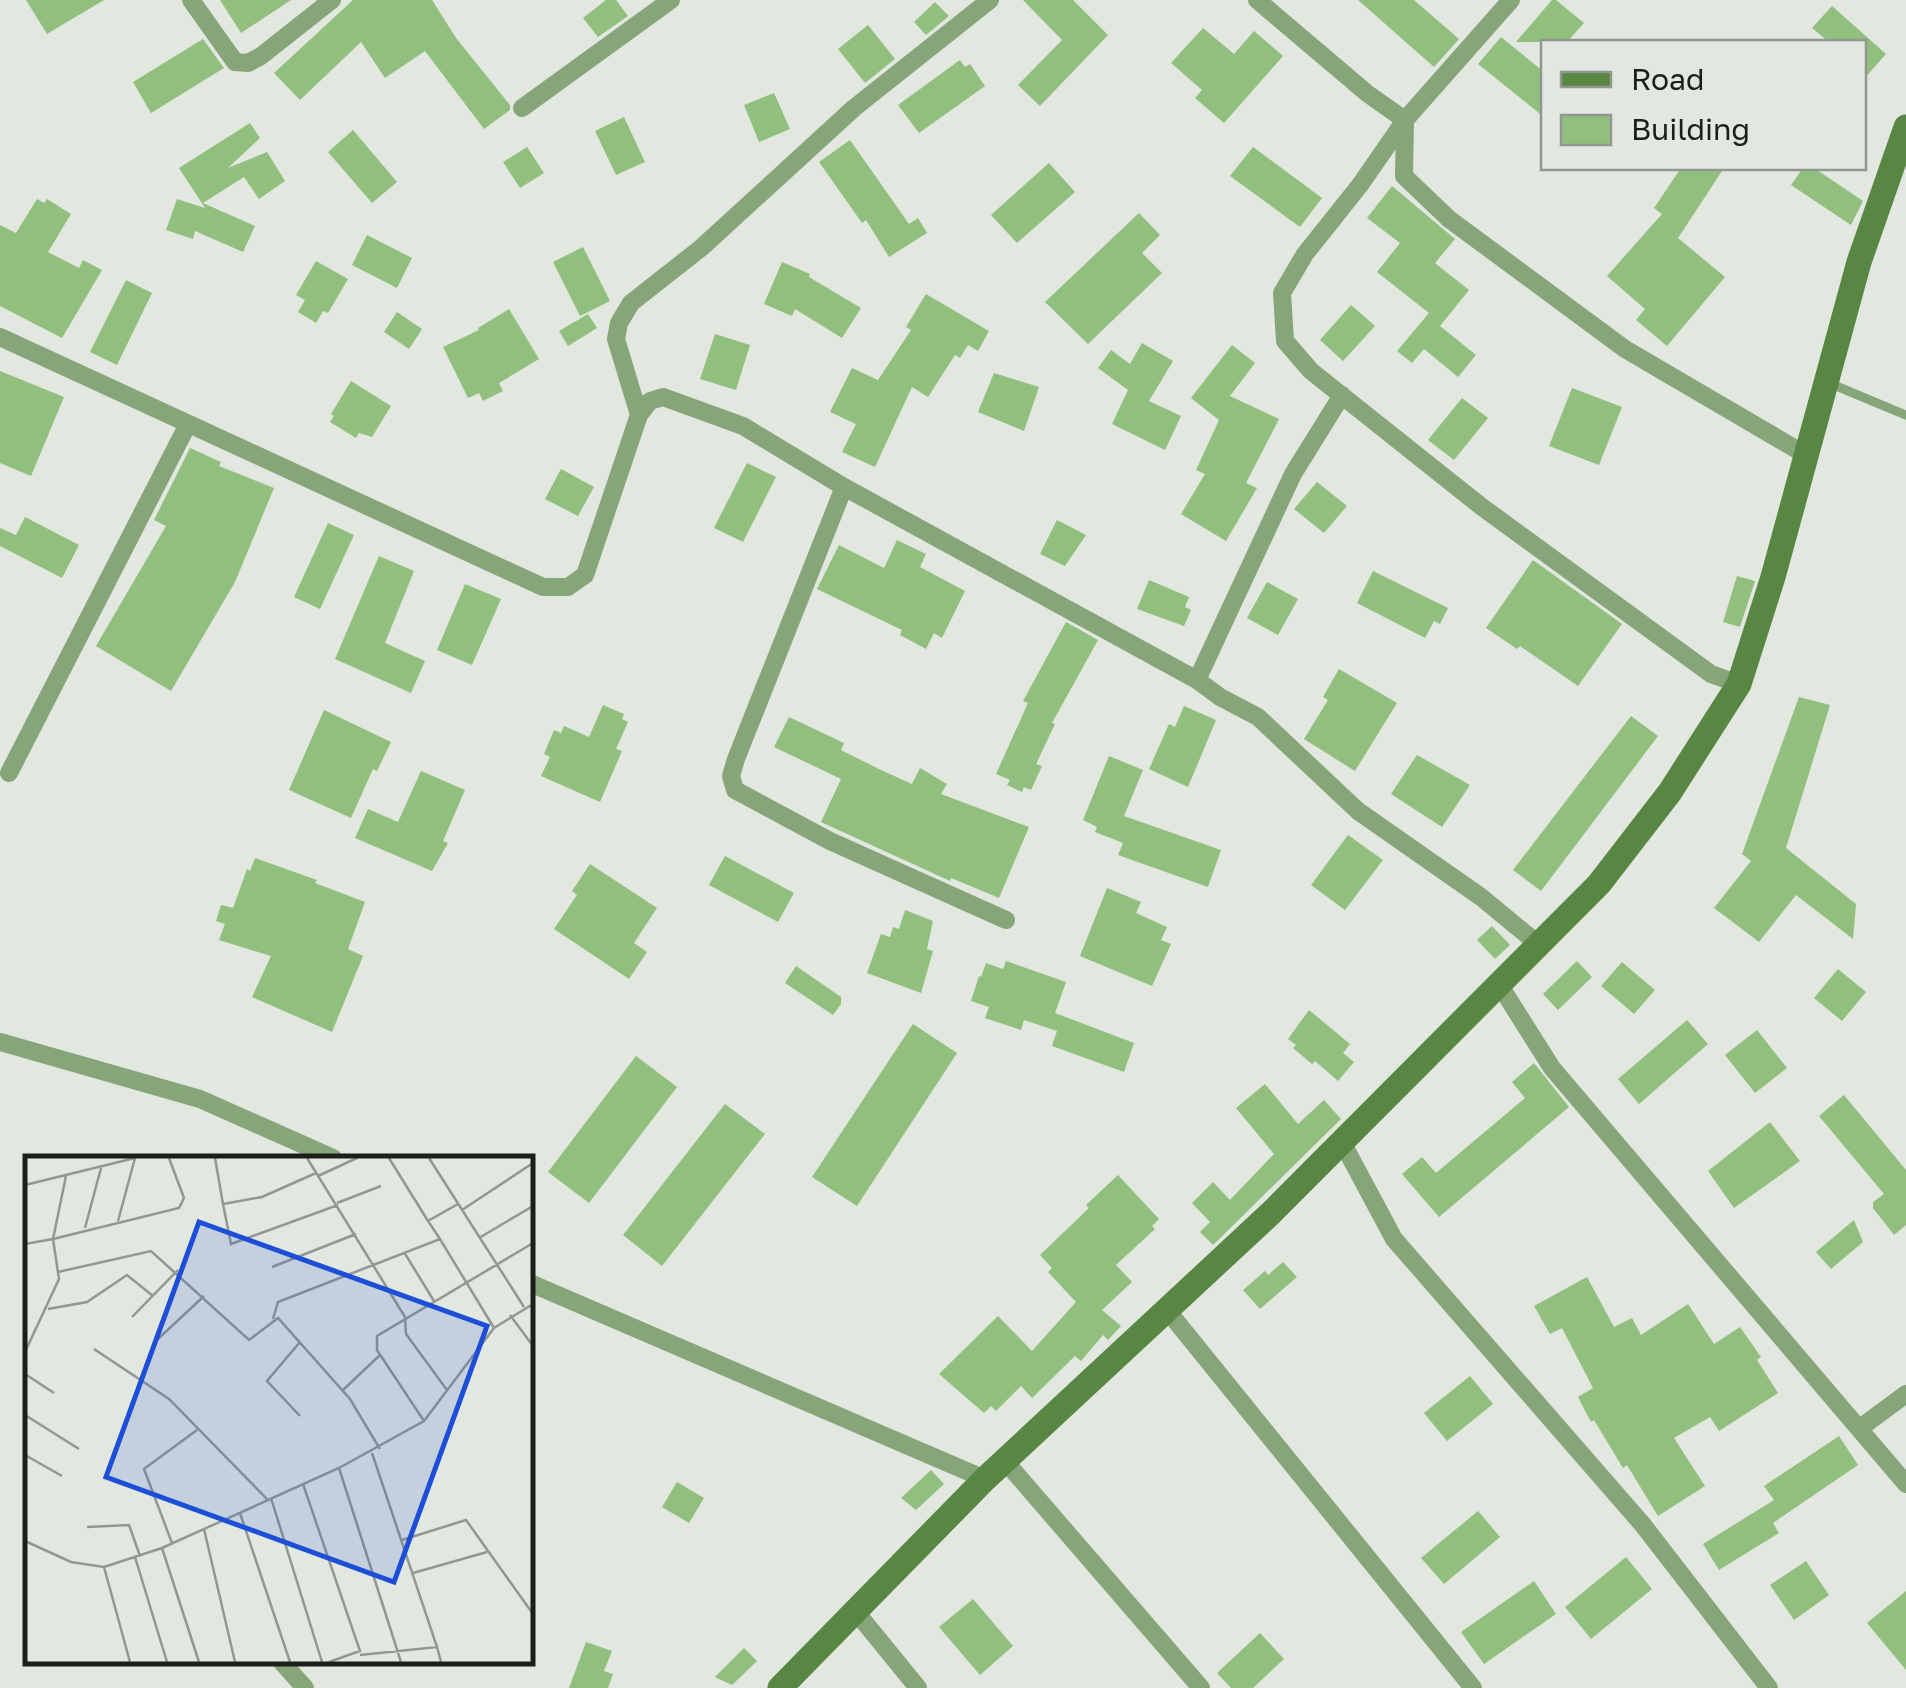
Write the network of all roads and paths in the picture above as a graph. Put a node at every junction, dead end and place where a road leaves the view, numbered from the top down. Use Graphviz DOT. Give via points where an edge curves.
graph roads {
  1 [pos="192,0"];
  2 [pos="332,0"];
  3 [pos="671,0"];
  4 [pos="990,0"];
  5 [pos="1257,0"];
  6 [pos="1511,0"];
  7 [pos="522,108"];
  8 [pos="1405,120"];
  9 [pos="1906,127"];
  10 [pos="0,337"];
  11 [pos="1826,382"];
  12 [pos="1342,395"];
  13 [pos="639,414"];
  14 [pos="1906,415"];
  15 [pos="188,424"];
  16 [pos="1806,455"];
  17 [pos="844,488"];
  18 [pos="1197,680"];
  19 [pos="1739,684"];
  20 [pos="9,773"];
  21 [pos="1006,920"];
  22 [pos="1538,944"];
  23 [pos="1499,984"];
  24 [pos="0,1042"];
  25 [pos="1342,1142"];
  26 [pos="328,1156"];
  27 [pos="532,1284"];
  28 [pos="1166,1310"];
  29 [pos="1906,1394"];
  30 [pos="1860,1428"];
  31 [pos="1005,1461"];
  32 [pos="985,1479"];
  33 [pos="1906,1484"];
  34 [pos="857,1613"];
  35 [pos="283,1663"];
  36 [pos="305,1688"];
  37 [pos="780,1688"];
  38 [pos="918,1688"];
  39 [pos="1201,1688"];
  40 [pos="1473,1688"];
  41 [pos="1768,1688"];
  1 -- 2 [label="street" via="235,62 248,62"];
  3 -- 7 [label="street"];
  4 -- 13 [label="street" via="854,108 631,303 616,339"];
  5 -- 8 [label="street"];
  6 -- 8 [label="street"];
  8 -- 12 [label="street" via="1304,254 1282,294 1284,341"];
  8 -- 16 [label="street" via="1404,176 1450,219 1624,349"];
  9 -- 11 [label="street"];
  10 -- 15 [label="street"];
  11 -- 14 [label="lane"];
  11 -- 16 [label="street"];
  12 -- 18 [label="street" via="1293,474"];
  12 -- 19 [label="street" via="1711,674"];
  13 -- 15 [label="street" via="585,575 568,587 543,587 509,574"];
  13 -- 17 [label="street" via="650,400 676,399 743,426"];
  15 -- 20 [label="street"];
  16 -- 19 [label="street"];
  17 -- 18 [label="street"];
  17 -- 21 [label="street" via="736,759 736,790 830,841"];
  18 -- 22 [label="street" via="1258,717 1358,811"];
  19 -- 22 [label="street" via="1670,792 1599,884"];
  22 -- 23 [label="street"];
  23 -- 25 [label="street"];
  23 -- 30 [label="street" via="1552,1068"];
  24 -- 26 [label="street" via="200,1099"];
  25 -- 28 [label="street"];
  25 -- 41 [label="street" via="1394,1239 1643,1525"];
  27 -- 32 [label="street"];
  28 -- 31 [label="street"];
  28 -- 40 [label="street"];
  29 -- 30 [label="street"];
  30 -- 33 [label="street"];
  31 -- 32 [label="street"];
  31 -- 39 [label="street"];
  32 -- 34 [label="street"];
  34 -- 37 [label="street"];
  34 -- 38 [label="street"];
  35 -- 36 [label="street"];
}
